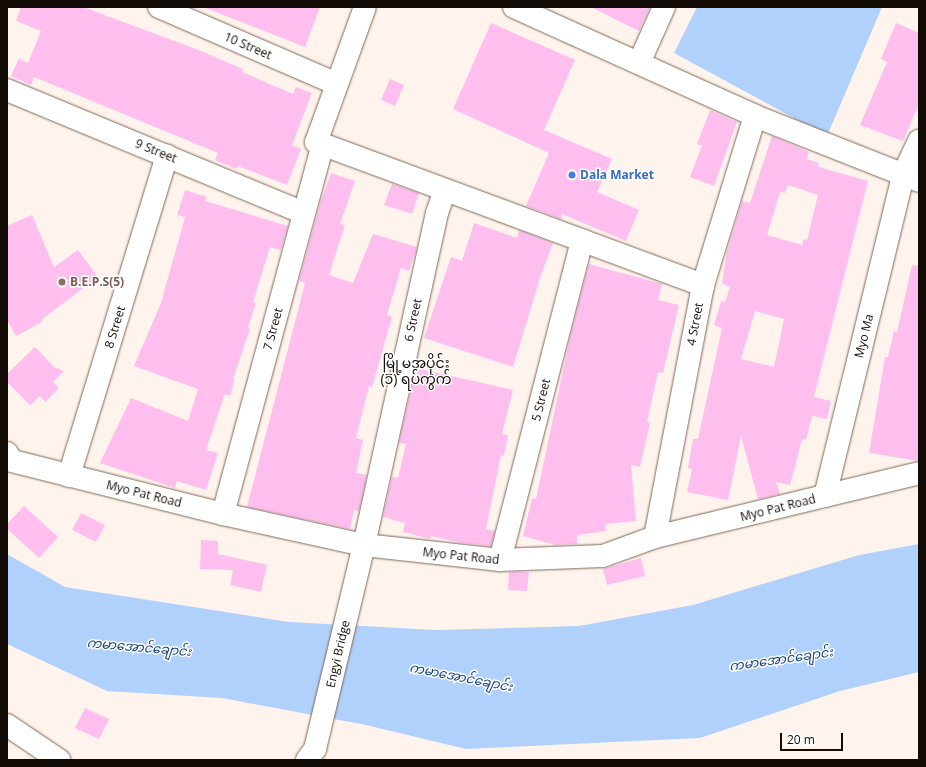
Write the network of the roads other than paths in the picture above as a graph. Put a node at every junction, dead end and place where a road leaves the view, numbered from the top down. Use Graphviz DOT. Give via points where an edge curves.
graph roads {
  1 [pos="158,7"];
  2 [pos="365,7"];
  3 [pos="514,7"];
  4 [pos="664,7"];
  5 [pos="639,63"];
  6 [pos="337,84"];
  7 [pos="7,90"];
  8 [pos="755,116"];
  9 [pos="919,140"];
  10 [pos="323,144"];
  11 [pos="167,156"];
  12 [pos="911,178"];
  13 [pos="445,190"];
  14 [pos="304,213"];
  15 [pos="582,240"];
  16 [pos="702,285"];
  17 [pos="7,453"];
  18 [pos="919,473"];
  19 [pos="69,476"];
  20 [pos="825,496"];
  21 [pos="223,514"];
  22 [pos="655,537"];
  23 [pos="364,545"];
  24 [pos="500,560"];
  25 [pos="7,725"];
  26 [pos="311,755"];
  27 [pos="59,760"];
  1 -- 6 [label="street, 10 Street"];
  2 -- 6 [label="street"];
  3 -- 5 [label="street"];
  4 -- 5 [label="street"];
  5 -- 8 [label="street"];
  6 -- 10 [label="street" via="316,142"];
  7 -- 11 [label="street, 9 Street"];
  8 -- 12 [label="street"];
  8 -- 16 [label="street, 4 Street"];
  9 -- 12 [label="street, Myo Ma"];
  10 -- 13 [label="street"];
  10 -- 14 [label="street, 7 Street"];
  11 -- 14 [label="street, 9 Street"];
  11 -- 19 [label="street, 8 Street"];
  12 -- 20 [label="street, Myo Ma"];
  13 -- 15 [label="street"];
  13 -- 23 [label="street, 6 Street" via="436,213"];
  14 -- 21 [label="street, 7 Street"];
  15 -- 16 [label="street"];
  15 -- 24 [label="street, 5 Street"];
  16 -- 22 [label="street, 4 Street"];
  17 -- 19 [label="street, Myo Pat Road" via="12,461"];
  18 -- 20 [label="street, Myo Pat Road"];
  19 -- 21 [label="street, Myo Pat Road"];
  20 -- 22 [label="street, Myo Pat Road"];
  21 -- 23 [label="street, Myo Pat Road"];
  22 -- 24 [label="street, Myo Pat Road" via="603,556"];
  23 -- 24 [label="street, Myo Pat Road"];
  23 -- 26 [label="street, Engyi Bridge"];
  25 -- 27 [label="street"];
}
